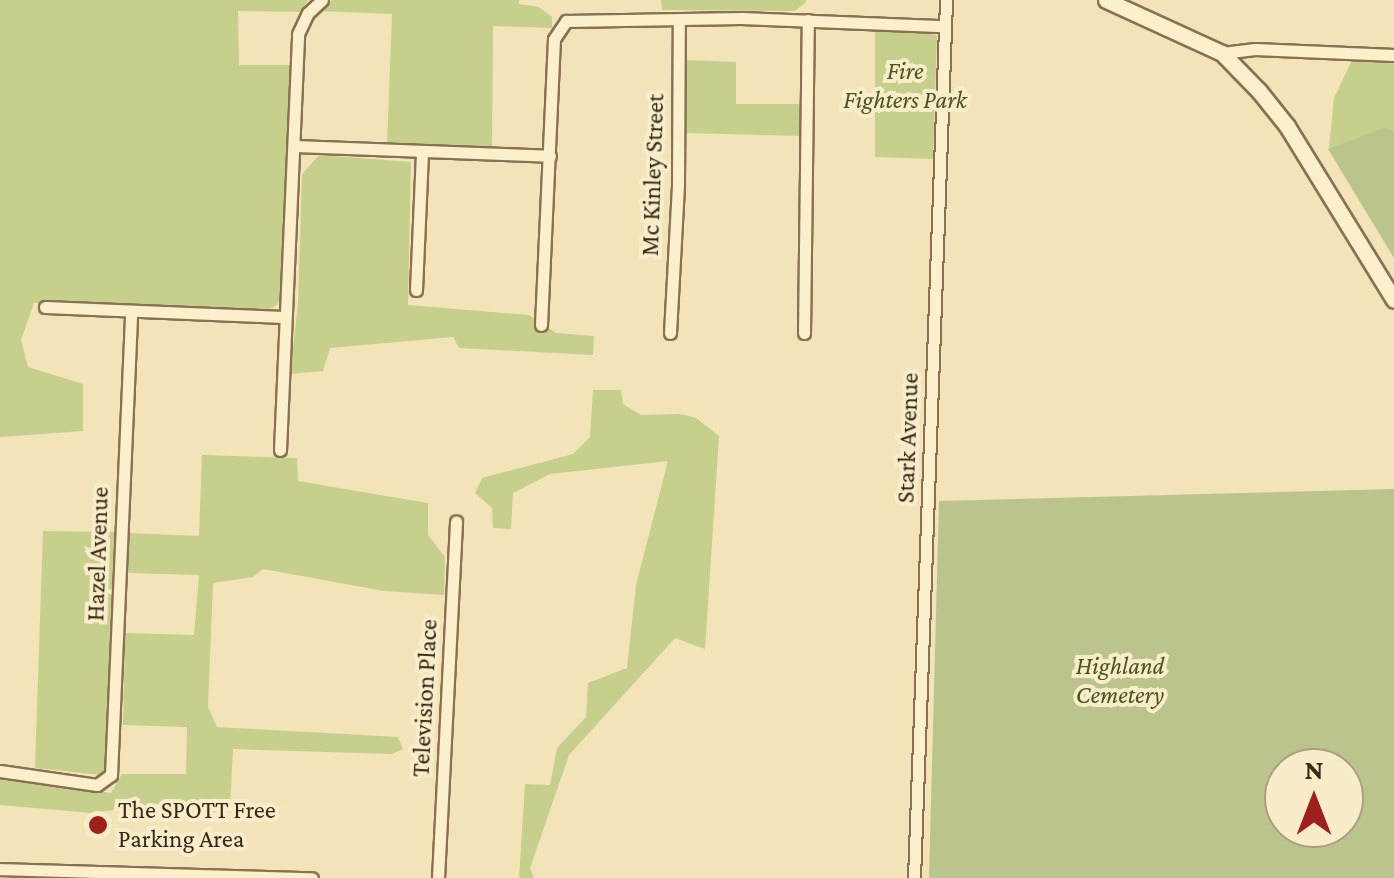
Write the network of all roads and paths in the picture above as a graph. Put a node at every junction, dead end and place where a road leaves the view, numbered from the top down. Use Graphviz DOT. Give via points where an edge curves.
graph roads {
  1 [pos="322,0"];
  2 [pos="946,0"];
  3 [pos="1106,0"];
  4 [pos="679,19"];
  5 [pos="808,20"];
  6 [pos="944,26"];
  7 [pos="1222,53"];
  8 [pos="1394,55"];
  9 [pos="294,146"];
  10 [pos="422,154"];
  11 [pos="550,156"];
  12 [pos="416,290"];
  13 [pos="1394,300"];
  14 [pos="45,307"];
  15 [pos="131,313"];
  16 [pos="284,316"];
  17 [pos="541,325"];
  18 [pos="670,333"];
  19 [pos="804,333"];
  20 [pos="280,450"];
  21 [pos="456,521"];
  22 [pos="0,772"];
  23 [pos="0,869"];
  24 [pos="312,878"];
  25 [pos="438,878"];
  26 [pos="914,878"];
  1 -- 9 [label="street" via="298,34"];
  2 -- 6 [label="street, Stark Avenue"];
  3 -- 7 [label="main road"];
  4 -- 5 [label="street"];
  4 -- 11 [label="street" via="575,19 558,30"];
  4 -- 18 [label="street, Mc Kinley Street"];
  5 -- 6 [label="street"];
  5 -- 19 [label="street"];
  6 -- 26 [label="street, Stark Avenue"];
  7 -- 8 [label="street"];
  7 -- 13 [label="main road" via="1287,126"];
  9 -- 10 [label="street"];
  9 -- 16 [label="street"];
  10 -- 11 [label="street"];
  10 -- 12 [label="street"];
  11 -- 17 [label="street"];
  14 -- 15 [label="street"];
  15 -- 16 [label="street"];
  15 -- 22 [label="street, Hazel Avenue" via="111,774 93,784"];
  16 -- 20 [label="street"];
  21 -- 25 [label="street, Television Place"];
  23 -- 24 [label="street"];
}
